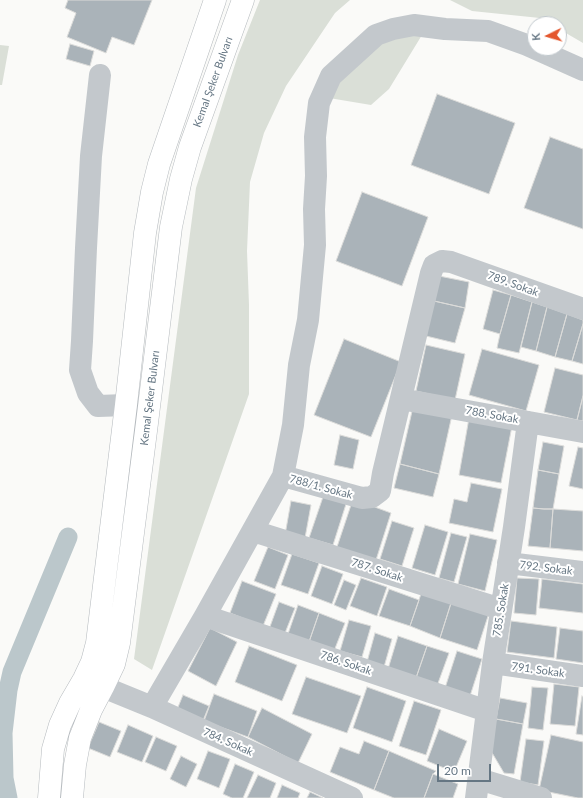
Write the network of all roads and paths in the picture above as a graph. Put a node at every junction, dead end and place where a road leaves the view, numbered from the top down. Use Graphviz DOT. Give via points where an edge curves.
graph roads {
  1 [pos="215,0"];
  2 [pos="243,0"];
  3 [pos="583,70"];
  4 [pos="100,75"];
  5 [pos="442,261"];
  6 [pos="583,309"];
  7 [pos="401,399"];
  8 [pos="126,406"];
  9 [pos="528,422"];
  10 [pos="583,432"];
  11 [pos="283,476"];
  12 [pos="253,531"];
  13 [pos="508,563"];
  14 [pos="583,572"];
  15 [pos="501,609"];
  16 [pos="206,616"];
  17 [pos="493,663"];
  18 [pos="583,676"];
  19 [pos="103,687"];
  20 [pos="152,707"];
  21 [pos="487,711"];
  22 [pos="477,788"];
  23 [pos="49,798"];
  24 [pos="72,798"];
  25 [pos="352,798"];
  26 [pos="541,798"];
  1 -- 8 [label="main road, Kemal Şeker Bulvarı" via="159,164 152,192 145,233"];
  2 -- 19 [label="main road, Kemal Şeker Bulvarı" via="190,147 171,227 119,643 114,664"];
  3 -- 11 [label="street" via="488,31 414,25 376,35 331,76 319,103 315,137 315,245 308,320"];
  4 -- 8 [label="street" via="91,156 80,370 88,393 98,406"];
  5 -- 6 [label="street, 789. Sokak"];
  5 -- 7 [label="street, 788/1. Sokak" via="434,265 431,273"];
  7 -- 9 [label="street, 788. Sokak"];
  7 -- 11 [label="street, 788/1. Sokak" via="380,491 372,497 362,498"];
  8 -- 23 [label="main road, Kemal Şeker Bulvarı" via="97,643 84,680 60,725 53,749"];
  9 -- 10 [label="street, 788. Sokak"];
  9 -- 13 [label="street, 785. Sokak"];
  11 -- 12 [label="street, 788/1. Sokak"];
  12 -- 15 [label="street, 787. Sokak"];
  12 -- 16 [label="street, 788/1. Sokak"];
  13 -- 14 [label="street, 792. Sokak"];
  13 -- 15 [label="street, 785. Sokak"];
  15 -- 17 [label="street, 785. Sokak"];
  16 -- 20 [label="street, 788/1. Sokak"];
  16 -- 21 [label="street, 786. Sokak"];
  17 -- 18 [label="street, 791. Sokak"];
  17 -- 21 [label="street, 785. Sokak"];
  19 -- 20 [label="street, 784. Sokak"];
  19 -- 24 [label="main road, Kemal Şeker Bulvarı" via="90,710 80,738"];
  20 -- 25 [label="street, 784. Sokak"];
  21 -- 22 [label="street, 785. Sokak"];
  22 -- 26 [label="street"];
}
